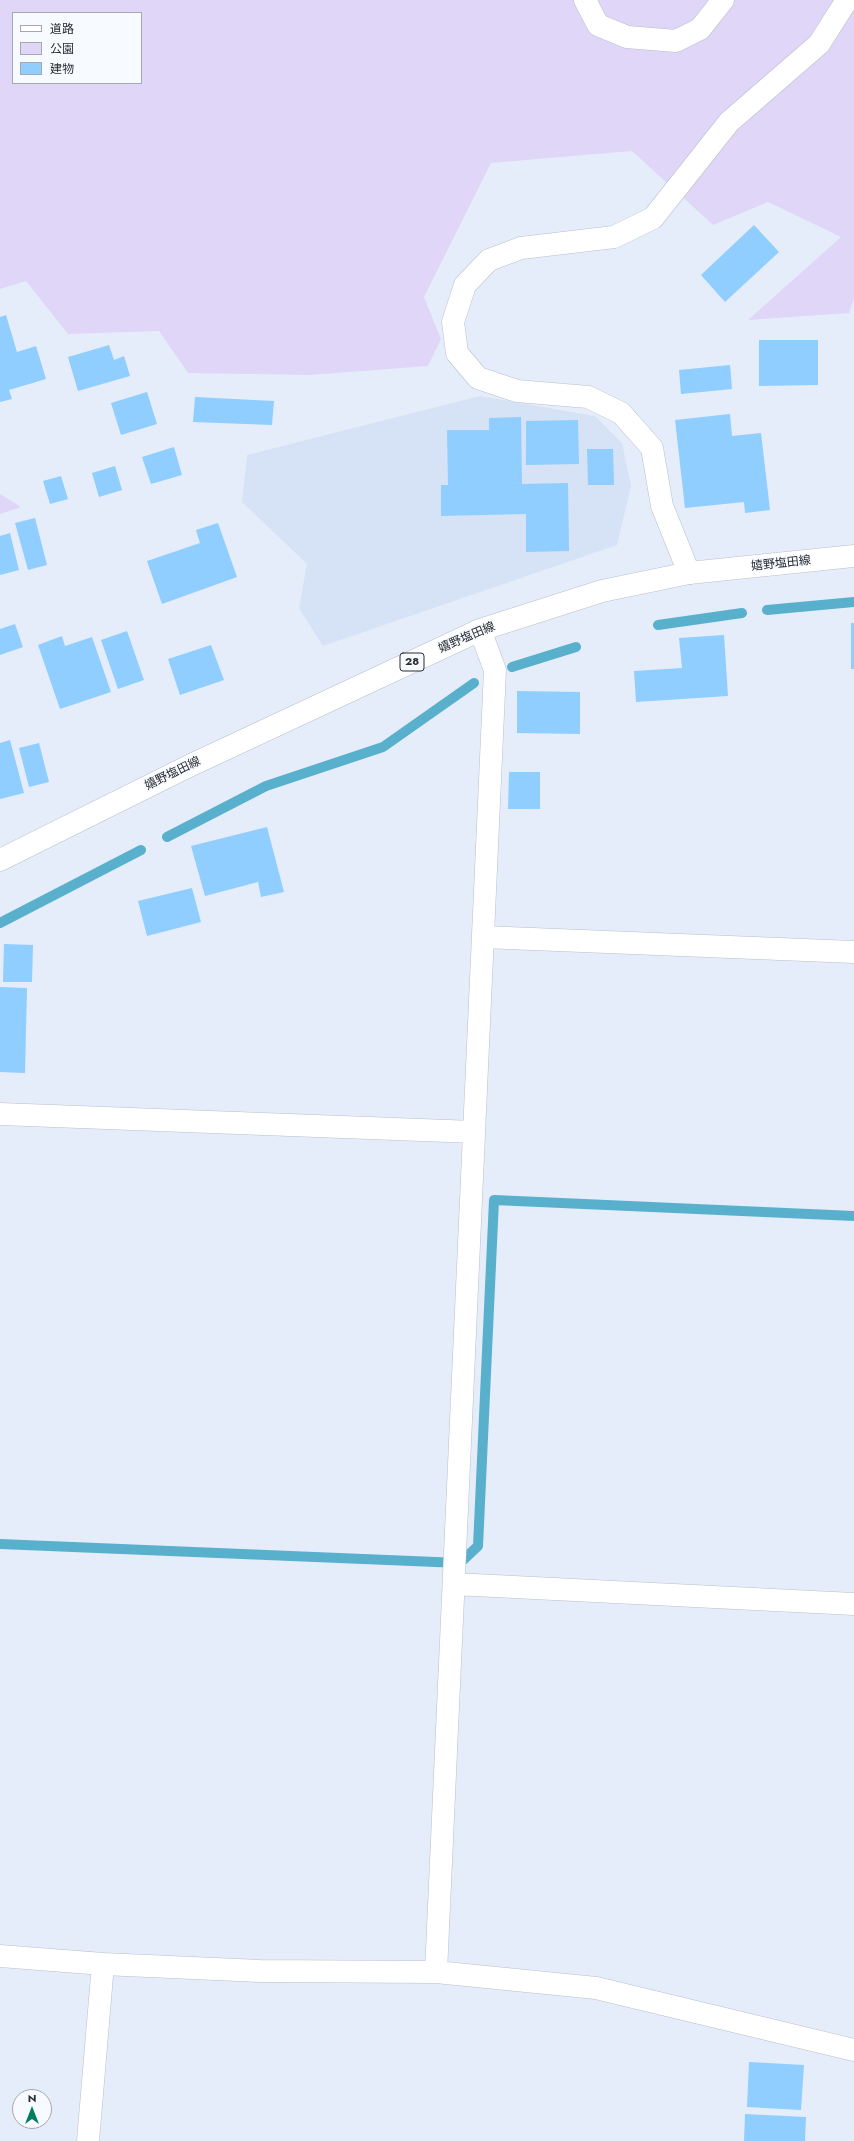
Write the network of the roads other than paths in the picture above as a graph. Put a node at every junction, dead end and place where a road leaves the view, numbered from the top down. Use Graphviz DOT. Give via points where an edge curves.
graph roads {
  1 [pos="585,0"];
  2 [pos="723,0"];
  3 [pos="847,0"];
  4 [pos="854,556"];
  5 [pos="689,574"];
  6 [pos="480,630"];
  7 [pos="0,860"];
  8 [pos="483,937"];
  9 [pos="854,952"];
  10 [pos="0,1114"];
  11 [pos="474,1132"];
  12 [pos="454,1579"];
  13 [pos="854,1604"];
  14 [pos="0,1956"];
  15 [pos="103,1964"];
  16 [pos="436,1972"];
  17 [pos="854,2050"];
  18 [pos="88,2141"];
  1 -- 2 [label="street" via="598,25 628,37 676,41 700,28"];
  3 -- 5 [label="street" via="819,44 729,122 653,218 614,237 521,248 489,260 465,285 453,322 457,353 478,378 517,391 588,398 622,413 652,448 662,506"];
  4 -- 5 [label="street, 嬉野塩田線 / 28"];
  5 -- 6 [label="street, 嬉野塩田線 / 28" via="602,592"];
  6 -- 7 [label="street, 嬉野塩田線 / 28" via="189,766"];
  6 -- 8 [label="street" via="495,670"];
  8 -- 9 [label="street"];
  8 -- 11 [label="street"];
  10 -- 11 [label="street"];
  11 -- 12 [label="street"];
  12 -- 13 [label="street"];
  12 -- 16 [label="street"];
  14 -- 15 [label="street"];
  15 -- 16 [label="street" via="260,1971"];
  15 -- 18 [label="street"];
  16 -- 17 [label="street" via="596,1988"];
}
